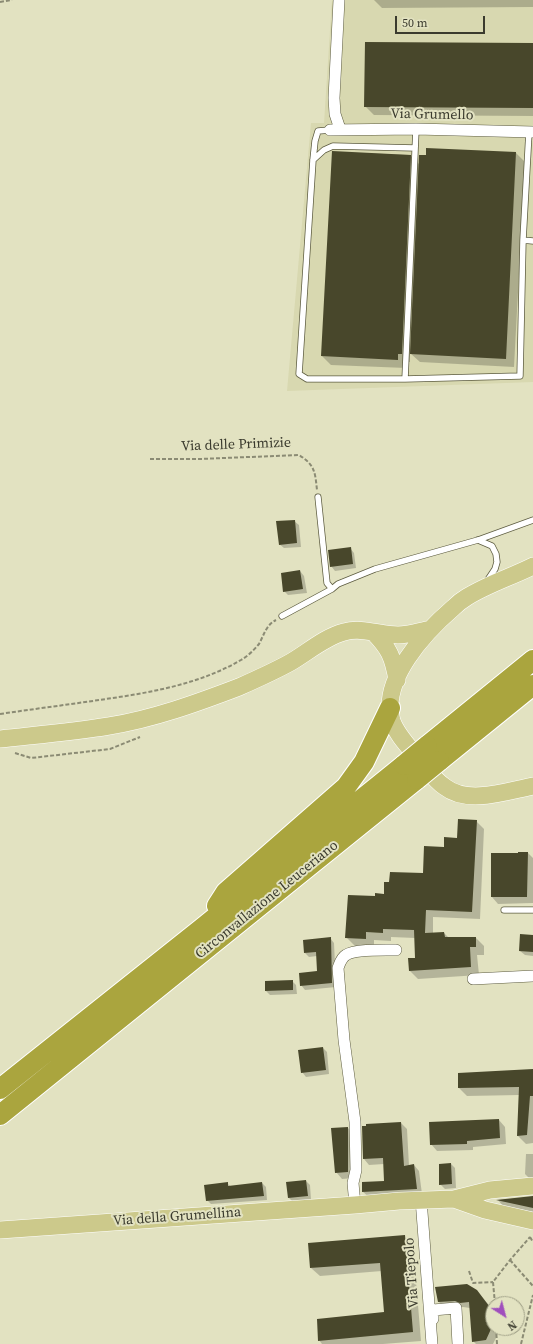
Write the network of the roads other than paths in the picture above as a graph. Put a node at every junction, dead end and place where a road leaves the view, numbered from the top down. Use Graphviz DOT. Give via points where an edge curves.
graph roads {
  1 [pos="339,0"];
  2 [pos="335,129"];
  3 [pos="416,129"];
  4 [pos="531,132"];
  5 [pos="416,148"];
  6 [pos="531,151"];
  7 [pos="313,160"];
  8 [pos="523,240"];
  9 [pos="533,241"];
  10 [pos="405,379"];
  11 [pos="318,497"];
  12 [pos="533,520"];
  13 [pos="478,540"];
  14 [pos="533,566"];
  15 [pos="332,589"];
  16 [pos="480,590"];
  17 [pos="282,616"];
  18 [pos="431,629"];
  19 [pos="373,632"];
  20 [pos="533,660"];
  21 [pos="397,680"];
  22 [pos="533,685"];
  23 [pos="390,708"];
  24 [pos="5,745"];
  25 [pos="433,753"];
  26 [pos="410,772"];
  27 [pos="533,786"];
  28 [pos="504,910"];
  29 [pos="533,910"];
  30 [pos="201,930"];
  31 [pos="396,950"];
  32 [pos="533,976"];
  33 [pos="473,979"];
  34 [pos="0,1089"];
  35 [pos="0,1115"];
  36 [pos="533,1186"];
  37 [pos="454,1199"];
  38 [pos="421,1200"];
  39 [pos="355,1205"];
  40 [pos="531,1229"];
  41 [pos="0,1230"];
  42 [pos="432,1344"];
  43 [pos="435,1344"];
  44 [pos="458,1344"];
  1 -- 2 [label="street"];
  2 -- 3 [label="street, Via Grumello"];
  2 -- 7 [label="lane" via="318,131"];
  3 -- 4 [label="street, Via Grumello"];
  3 -- 5 [label="lane"];
  4 -- 6 [label="lane"];
  5 -- 7 [label="lane" via="333,146"];
  5 -- 10 [label="lane"];
  6 -- 8 [label="lane"];
  7 -- 10 [label="lane" via="299,374 307,379"];
  8 -- 9 [label="lane"];
  8 -- 10 [label="lane" via="520,376"];
  11 -- 15 [label="lane" via="327,582"];
  12 -- 13 [label="lane"];
  13 -- 15 [label="lane" via="375,569 338,584"];
  13 -- 16 [label="lane" via="492,546 497,562 496,570"];
  14 -- 16 [label="main road"];
  15 -- 17 [label="lane"];
  16 -- 18 [label="main road" via="466,597"];
  18 -- 19 [label="main road" via="398,635"];
  18 -- 21 [label="main road" via="411,653"];
  19 -- 21 [label="main road" via="389,650"];
  19 -- 24 [label="main road" via="344,632 268,674 179,709 134,721"];
  20 -- 25 [label="highway, Circonvallazione Leuceriano"];
  21 -- 23 [label="main road"];
  22 -- 25 [label="highway, Circonvallazione Leuceriano"];
  23 -- 27 [label="main road" via="392,721 403,741 439,783 455,794 480,796"];
  23 -- 30 [label="highway" via="364,762 346,787 226,892"];
  25 -- 26 [label="highway, Circonvallazione Leuceriano, bridge"];
  26 -- 30 [label="highway, Circonvallazione Leuceriano"];
  26 -- 35 [label="highway, Circonvallazione Leuceriano"];
  28 -- 29 [label="lane"];
  30 -- 34 [label="highway, Circonvallazione Leuceriano"];
  31 -- 39 [label="street" via="352,952 340,960 338,968 355,1122"];
  32 -- 33 [label="street"];
  36 -- 37 [label="main road, Via della Grumellina" via="490,1190"];
  37 -- 38 [label="main road, Via della Grumellina"];
  37 -- 40 [label="main road, Via della Grumellina"];
  38 -- 39 [label="main road, Via della Grumellina"];
  38 -- 42 [label="street, Via Tiepolo"];
  39 -- 41 [label="main road, Via della Grumellina"];
  43 -- 44 [label="street" via="433,1310 456,1308"];
}
